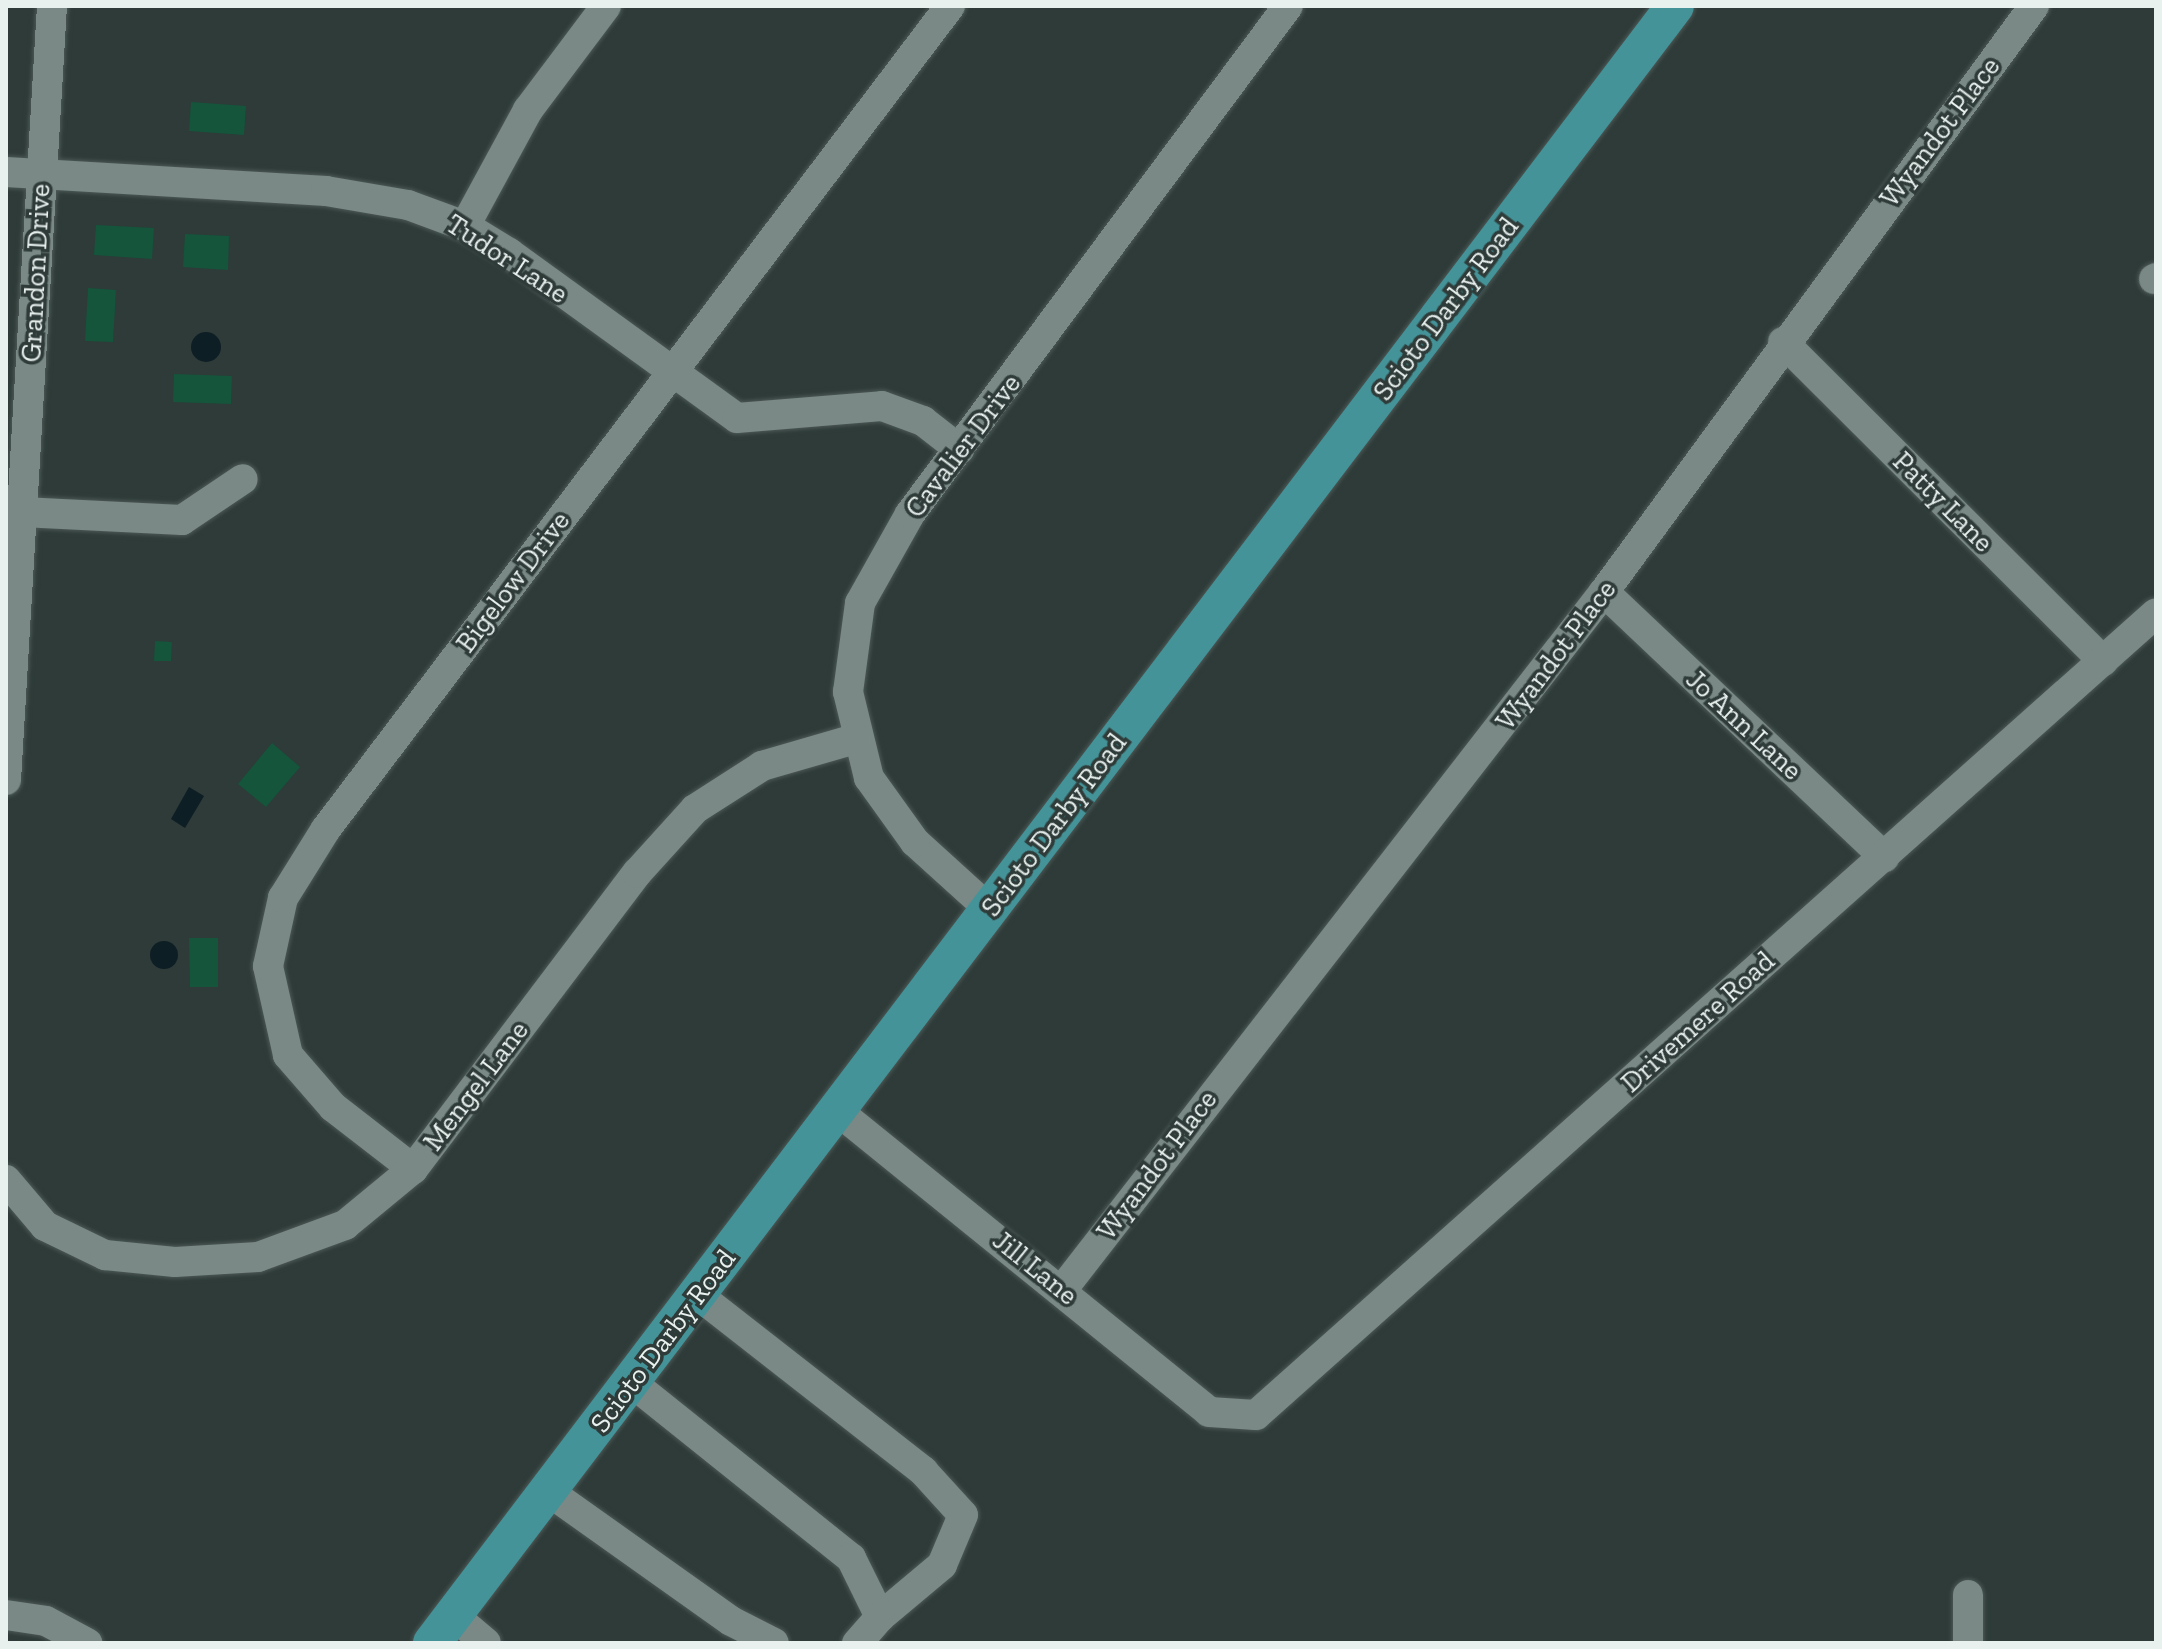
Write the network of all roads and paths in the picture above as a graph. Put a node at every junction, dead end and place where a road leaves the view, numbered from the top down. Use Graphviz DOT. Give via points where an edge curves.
graph roads {
  1 [pos="52,6"];
  2 [pos="606,6"];
  3 [pos="950,6"];
  4 [pos="1288,6"];
  5 [pos="1675,6"];
  6 [pos="2034,6"];
  7 [pos="6,172"];
  8 [pos="41,174"];
  9 [pos="465,226"];
  10 [pos="1783,342"];
  11 [pos="672,374"];
  12 [pos="959,449"];
  13 [pos="243,479"];
  14 [pos="22,512"];
  15 [pos="1604,592"];
  16 [pos="2156,613"];
  17 [pos="2103,661"];
  18 [pos="855,739"];
  19 [pos="6,780"];
  20 [pos="1884,857"];
  21 [pos="989,909"];
  22 [pos="839,1112"];
  23 [pos="413,1169"];
  24 [pos="6,1180"];
  25 [pos="1062,1290"];
  26 [pos="698,1295"];
  27 [pos="631,1382"];
  28 [pos="1233,1418"];
  29 [pos="548,1491"];
  30 [pos="1968,1595"];
  31 [pos="6,1615"];
  32 [pos="880,1617"];
  33 [pos="442,1629"];
  34 [pos="87,1643"];
  35 [pos="486,1643"];
  36 [pos="774,1643"];
  37 [pos="857,1643"];
  38 [pos="1968,1643"];
  1 -- 8 [label="street, Grandon Drive"];
  2 -- 9 [label="street" via="528,110"];
  3 -- 11 [label="street, Bigelow Drive"];
  4 -- 12 [label="street, Cavalier Drive"];
  5 -- 21 [label="main road, Scioto Darby Road"];
  6 -- 10 [label="street, Wyandot Place"];
  7 -- 8 [label="street, Tudor Lane"];
  8 -- 9 [label="street, Tudor Lane" via="373,196"];
  8 -- 14 [label="street, Grandon Drive"];
  9 -- 11 [label="street, Tudor Lane"];
  10 -- 15 [label="street, Wyandot Place"];
  10 -- 17 [label="street, Patty Lane"];
  11 -- 12 [label="street, Tudor Lane" via="737,418 882,406 923,421"];
  11 -- 23 [label="street, Bigelow Drive" via="326,829 271,931 270,996 288,1055 333,1107"];
  12 -- 18 [label="street, Cavalier Drive" via="865,589 850,649"];
  13 -- 14 [label="street" via="182,520"];
  14 -- 19 [label="street, Grandon Drive"];
  15 -- 20 [label="street, Jo Ann Lane"];
  15 -- 25 [label="street, Wyandot Place"];
  16 -- 17 [label="street, Drivemere Road"];
  17 -- 20 [label="street, Drivemere Road"];
  18 -- 21 [label="street, Cavalier Drive" via="884,805 950,878"];
  18 -- 23 [label="street, Mengel Lane" via="762,766 695,809 637,873"];
  20 -- 28 [label="street, Drivemere Road" via="1274,1401"];
  21 -- 22 [label="main road, Scioto Darby Road"];
  22 -- 25 [label="street, Jill Lane"];
  22 -- 26 [label="main road, Scioto Darby Road"];
  23 -- 24 [label="street, Mengel Lane" via="331,1231 220,1262 105,1255 74,1244 28,1210"];
  25 -- 28 [label="street, Jill Lane" via="1199,1405"];
  26 -- 27 [label="main road, Scioto Darby Road"];
  26 -- 32 [label="street" via="923,1471 963,1515 942,1565"];
  27 -- 29 [label="main road, Scioto Darby Road"];
  27 -- 32 [label="street" via="851,1558"];
  29 -- 33 [label="main road, Scioto Darby Road"];
  29 -- 36 [label="street" via="731,1621"];
  30 -- 38 [label="street"];
  31 -- 34 [label="street" via="46,1621"];
  32 -- 37 [label="street"];
  33 -- 35 [label="street"];
}
